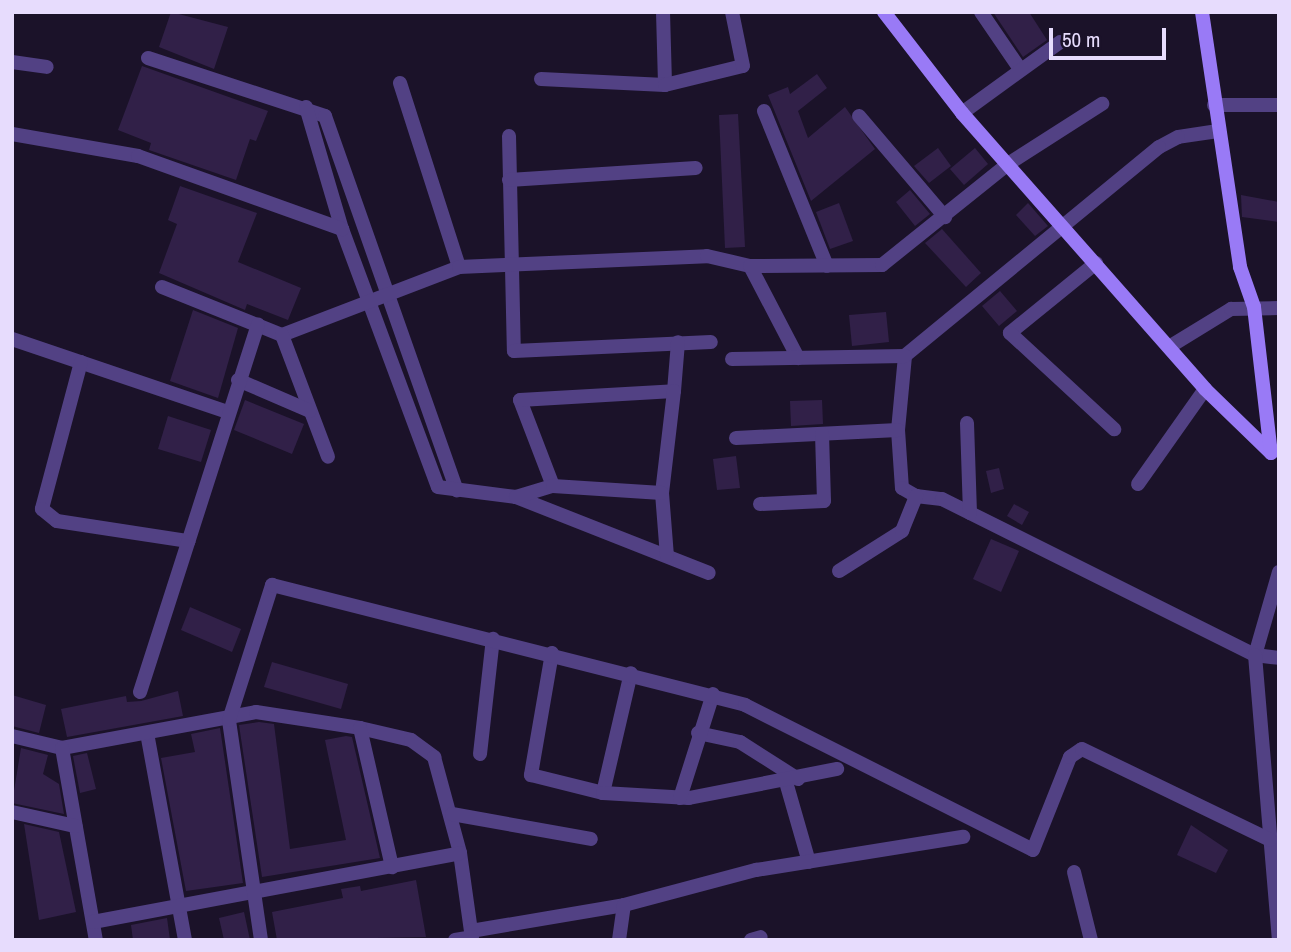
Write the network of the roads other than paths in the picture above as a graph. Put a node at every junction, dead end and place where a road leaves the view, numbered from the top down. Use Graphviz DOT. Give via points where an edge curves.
graph roads {
  1 [pos="663,12"];
  2 [pos="732,12"];
  3 [pos="884,12"];
  4 [pos="981,12"];
  5 [pos="1202,12"];
  6 [pos="1060,42"];
  7 [pos="148,58"];
  8 [pos="12,62"];
  9 [pos="47,67"];
  10 [pos="1020,69"];
  11 [pos="541,79"];
  12 [pos="400,83"];
  13 [pos="665,85"];
  14 [pos="1102,104"];
  15 [pos="1214,105"];
  16 [pos="1279,105"];
  17 [pos="306,107"];
  18 [pos="764,111"];
  19 [pos="962,113"];
  20 [pos="859,116"];
  21 [pos="1218,131"];
  22 [pos="12,134"];
  23 [pos="509,136"];
  24 [pos="1008,164"];
  25 [pos="696,168"];
  26 [pos="509,180"];
  27 [pos="945,217"];
  28 [pos="1065,228"];
  29 [pos="342,229"];
  30 [pos="1096,263"];
  31 [pos="514,266"];
  32 [pos="750,266"];
  33 [pos="827,266"];
  34 [pos="459,267"];
  35 [pos="162,287"];
  36 [pos="386,298"];
  37 [pos="370,304"];
  38 [pos="1254,307"];
  39 [pos="1279,308"];
  40 [pos="258,325"];
  41 [pos="282,335"];
  42 [pos="12,339"];
  43 [pos="678,342"];
  44 [pos="711,342"];
  45 [pos="1169,347"];
  46 [pos="905,356"];
  47 [pos="798,358"];
  48 [pos="732,359"];
  49 [pos="81,362"];
  50 [pos="238,380"];
  51 [pos="1205,389"];
  52 [pos="674,391"];
  53 [pos="310,411"];
  54 [pos="228,412"];
  55 [pos="967,423"];
  56 [pos="1114,429"];
  57 [pos="898,430"];
  58 [pos="822,434"];
  59 [pos="736,438"];
  60 [pos="328,457"];
  61 [pos="1275,458"];
  62 [pos="1138,484"];
  63 [pos="553,486"];
  64 [pos="457,490"];
  65 [pos="662,492"];
  66 [pos="916,496"];
  67 [pos="516,497"];
  68 [pos="760,504"];
  69 [pos="970,513"];
  70 [pos="188,541"];
  71 [pos="667,556"];
  72 [pos="839,570"];
  73 [pos="1279,572"];
  74 [pos="709,573"];
  75 [pos="493,639"];
  76 [pos="552,653"];
  77 [pos="1255,655"];
  78 [pos="1279,658"];
  79 [pos="631,673"];
  80 [pos="140,692"];
  81 [pos="713,694"];
  82 [pos="229,720"];
  83 [pos="360,728"];
  84 [pos="147,733"];
  85 [pos="698,733"];
  86 [pos="12,736"];
  87 [pos="62,748"];
  88 [pos="480,754"];
  89 [pos="837,769"];
  90 [pos="792,781"];
  91 [pos="603,793"];
  92 [pos="680,798"];
  93 [pos="12,812"];
  94 [pos="452,814"];
  95 [pos="75,827"];
  96 [pos="963,837"];
  97 [pos="591,839"];
  98 [pos="1270,840"];
  99 [pos="460,853"];
  100 [pos="808,862"];
  101 [pos="392,867"];
  102 [pos="1074,872"];
  103 [pos="254,892"];
  104 [pos="180,905"];
  105 [pos="624,905"];
  106 [pos="93,922"];
  107 [pos="472,936"];
  108 [pos="1279,938"];
  109 [pos="96,940"];
  110 [pos="185,940"];
  111 [pos="261,940"];
  112 [pos="455,940"];
  113 [pos="619,940"];
  114 [pos="1091,940"];
  1 -- 13 [label="street"];
  2 -- 13 [label="street" via="743,66"];
  3 -- 19 [label="street"];
  4 -- 10 [label="street"];
  5 -- 15 [label="street"];
  6 -- 10 [label="street"];
  7 -- 17 [label="street"];
  8 -- 9 [label="street"];
  10 -- 19 [label="street"];
  11 -- 13 [label="street"];
  12 -- 34 [label="street"];
  14 -- 24 [label="street"];
  15 -- 16 [label="street"];
  15 -- 21 [label="street"];
  17 -- 29 [label="street"];
  17 -- 36 [label="street" via="324,116"];
  18 -- 33 [label="street"];
  19 -- 24 [label="street"];
  20 -- 27 [label="street"];
  21 -- 28 [label="street" via="1169,141"];
  21 -- 38 [label="street" via="1240,267"];
  22 -- 29 [label="street" via="138,156"];
  23 -- 26 [label="street"];
  24 -- 27 [label="street"];
  24 -- 28 [label="street"];
  25 -- 26 [label="street"];
  26 -- 31 [label="street"];
  27 -- 33 [label="street" via="882,265"];
  28 -- 30 [label="street"];
  28 -- 46 [label="street"];
  29 -- 37 [label="street"];
  30 -- 45 [label="street"];
  30 -- 56 [label="street" via="1010,333"];
  31 -- 32 [label="street" via="707,256"];
  31 -- 34 [label="street"];
  31 -- 43 [label="street" via="514,351"];
  32 -- 33 [label="street"];
  32 -- 47 [label="street"];
  34 -- 36 [label="street"];
  35 -- 40 [label="street"];
  36 -- 37 [label="street"];
  36 -- 64 [label="street"];
  37 -- 41 [label="street"];
  37 -- 64 [label="street" via="438,487"];
  38 -- 39 [label="street"];
  38 -- 45 [label="street" via="1231,309"];
  38 -- 61 [label="street"];
  40 -- 41 [label="street"];
  40 -- 50 [label="street"];
  41 -- 53 [label="street"];
  42 -- 49 [label="street"];
  43 -- 44 [label="street"];
  43 -- 52 [label="street"];
  45 -- 51 [label="street"];
  46 -- 47 [label="street"];
  46 -- 57 [label="street"];
  47 -- 48 [label="street"];
  49 -- 54 [label="street"];
  49 -- 70 [label="street" via="42,509 57,521"];
  50 -- 53 [label="street"];
  50 -- 54 [label="street"];
  51 -- 61 [label="street"];
  51 -- 62 [label="street"];
  52 -- 63 [label="street" via="520,400"];
  52 -- 65 [label="street"];
  53 -- 60 [label="street"];
  54 -- 70 [label="street"];
  55 -- 69 [label="street"];
  57 -- 58 [label="street"];
  57 -- 66 [label="street" via="902,488"];
  58 -- 59 [label="street"];
  58 -- 68 [label="street" via="824,501"];
  63 -- 65 [label="street"];
  63 -- 67 [label="street"];
  64 -- 67 [label="street"];
  65 -- 71 [label="street"];
  66 -- 69 [label="street" via="942,499"];
  66 -- 72 [label="street" via="902,531"];
  67 -- 71 [label="street"];
  69 -- 77 [label="street"];
  70 -- 80 [label="street"];
  71 -- 74 [label="street"];
  73 -- 77 [label="street"];
  75 -- 76 [label="street"];
  75 -- 82 [label="street" via="272,585"];
  75 -- 88 [label="street"];
  76 -- 79 [label="street"];
  76 -- 91 [label="street" via="531,775"];
  77 -- 78 [label="street"];
  77 -- 98 [label="street"];
  79 -- 81 [label="street"];
  79 -- 91 [label="street"];
  81 -- 85 [label="street"];
  81 -- 98 [label="street" via="1033,849 1070,757 1082,749"];
  82 -- 83 [label="street" via="256,712"];
  82 -- 84 [label="street"];
  82 -- 103 [label="street"];
  83 -- 94 [label="street" via="424,746 445,781"];
  83 -- 101 [label="street"];
  84 -- 87 [label="street"];
  84 -- 104 [label="street"];
  85 -- 90 [label="street" via="740,742"];
  85 -- 92 [label="street"];
  86 -- 87 [label="street"];
  87 -- 95 [label="street"];
  89 -- 90 [label="street"];
  90 -- 92 [label="street"];
  90 -- 100 [label="street"];
  91 -- 92 [label="street"];
  93 -- 95 [label="street"];
  94 -- 97 [label="street"];
  94 -- 99 [label="street"];
  95 -- 106 [label="street"];
  96 -- 100 [label="street"];
  98 -- 108 [label="street"];
  99 -- 101 [label="street"];
  99 -- 107 [label="street"];
  100 -- 105 [label="street"];
  101 -- 103 [label="street"];
  102 -- 114 [label="street"];
  103 -- 104 [label="street"];
  103 -- 111 [label="street"];
  104 -- 106 [label="street"];
  104 -- 110 [label="street"];
  105 -- 107 [label="street"];
  105 -- 113 [label="street"];
  106 -- 109 [label="street"];
  107 -- 112 [label="street"];
}
